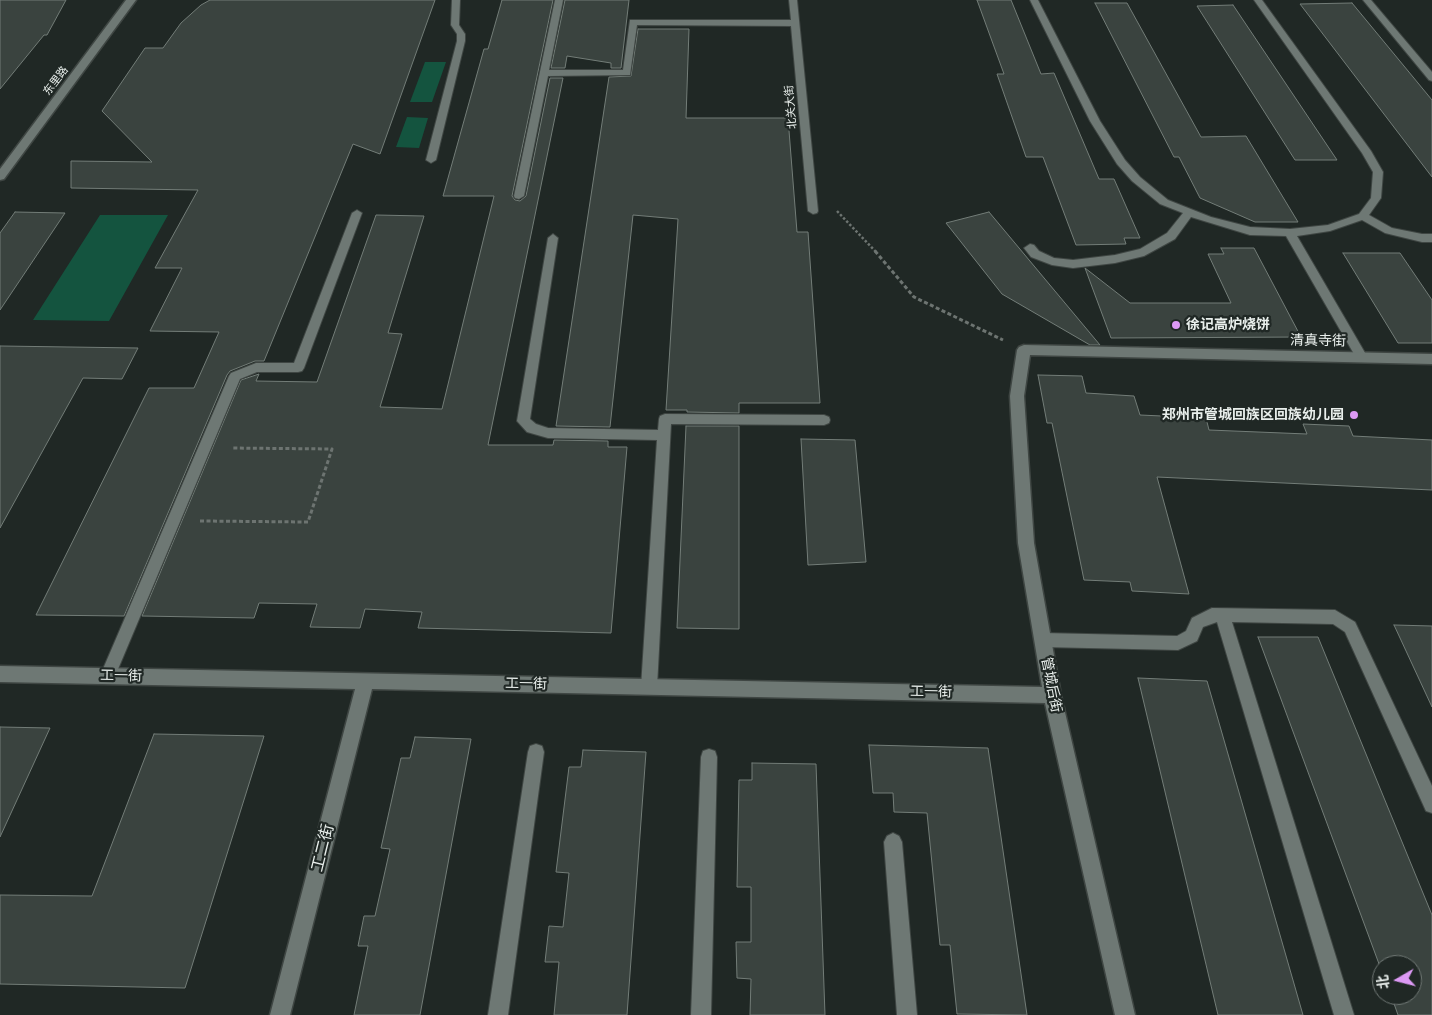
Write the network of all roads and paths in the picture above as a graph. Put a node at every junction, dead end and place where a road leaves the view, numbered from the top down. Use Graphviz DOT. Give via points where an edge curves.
graph roads {
  1 [pos="131,0"];
  2 [pos="456,0"];
  3 [pos="559,0"];
  4 [pos="793,0"];
  5 [pos="1034,0"];
  6 [pos="1258,0"];
  7 [pos="1367,0"];
  8 [pos="796,23"];
  9 [pos="544,73"];
  10 [pos="1432,78"];
  11 [pos="431,160"];
  12 [pos="0,177"];
  13 [pos="811,186"];
  14 [pos="519,196"];
  15 [pos="813,211"];
  16 [pos="1188,212"];
  17 [pos="357,213"];
  18 [pos="1363,216"];
  19 [pos="1290,233"];
  20 [pos="553,238"];
  21 [pos="1432,238"];
  22 [pos="1030,248"];
  23 [pos="1024,350"];
  24 [pos="1362,358"];
  25 [pos="1432,359"];
  26 [pos="824,420"];
  27 [pos="664,435"];
  28 [pos="205,447"];
  29 [pos="174,520"];
  30 [pos="1222,615"];
  31 [pos="1043,640"];
  32 [pos="0,674"];
  33 [pos="108,676"];
  34 [pos="366,681"];
  35 [pos="649,687"];
  36 [pos="1052,695"];
  37 [pos="536,752"];
  38 [pos="709,757"];
  39 [pos="1432,805"];
  40 [pos="892,842"];
  41 [pos="280,1015"];
  42 [pos="498,1015"];
  43 [pos="700,1015"];
  44 [pos="906,1015"];
  45 [pos="1124,1015"];
  46 [pos="1344,1015"];
  1 -- 12 [label="street, 东里路"];
  2 -- 11 [label="lane" via="455,25 461,41"];
  3 -- 9 [label="lane"];
  4 -- 8 [label="lane, 北关大街"];
  5 -- 16 [label="lane" via="1095,122 1121,162 1164,202"];
  6 -- 18 [label="lane" via="1378,172 1376,198"];
  7 -- 10 [label="lane"];
  8 -- 9 [label="lane" via="633,22 627,73"];
  8 -- 13 [label="lane, 北关大街"];
  9 -- 14 [label="lane"];
  13 -- 15 [label="lane, 北关大街"];
  13 -- 23 [label="path" via="867,241 914,297"];
  16 -- 19 [label="lane" via="1250,231"];
  16 -- 22 [label="lane" via="1171,236 1144,252 1115,259 1073,264 1052,261 1035,254"];
  17 -- 28 [label="lane" via="298,368 256,367 236,376"];
  18 -- 19 [label="lane" via="1330,228"];
  18 -- 21 [label="lane" via="1389,230"];
  19 -- 24 [label="lane"];
  20 -- 27 [label="lane" via="523,421 548,433"];
  23 -- 24 [label="street, 清真寺街"];
  23 -- 31 [label="street, 管城后街" via="1017,396 1026,543"];
  24 -- 25 [label="street, 清真寺街"];
  26 -- 27 [label="lane" via="665,419"];
  27 -- 35 [label="lane"];
  28 -- 29 [label="lane"];
  28 -- 29 [label="path" via="332,449 308,522"];
  29 -- 33 [label="lane"];
  30 -- 31 [label="lane" via="1212,615 1197,623 1192,636 1178,643"];
  30 -- 39 [label="lane" via="1335,617 1350,626"];
  30 -- 46 [label="lane"];
  31 -- 36 [label="street, 管城后街"];
  32 -- 33 [label="street, 工一街"];
  33 -- 34 [label="street, 工一街"];
  34 -- 35 [label="street, 工一街"];
  34 -- 41 [label="street, 工二街"];
  35 -- 36 [label="street, 工一街"];
  36 -- 45 [label="street, 管城后街"];
  37 -- 42 [label="lane"];
  38 -- 43 [label="lane"];
  40 -- 44 [label="lane"];
}
